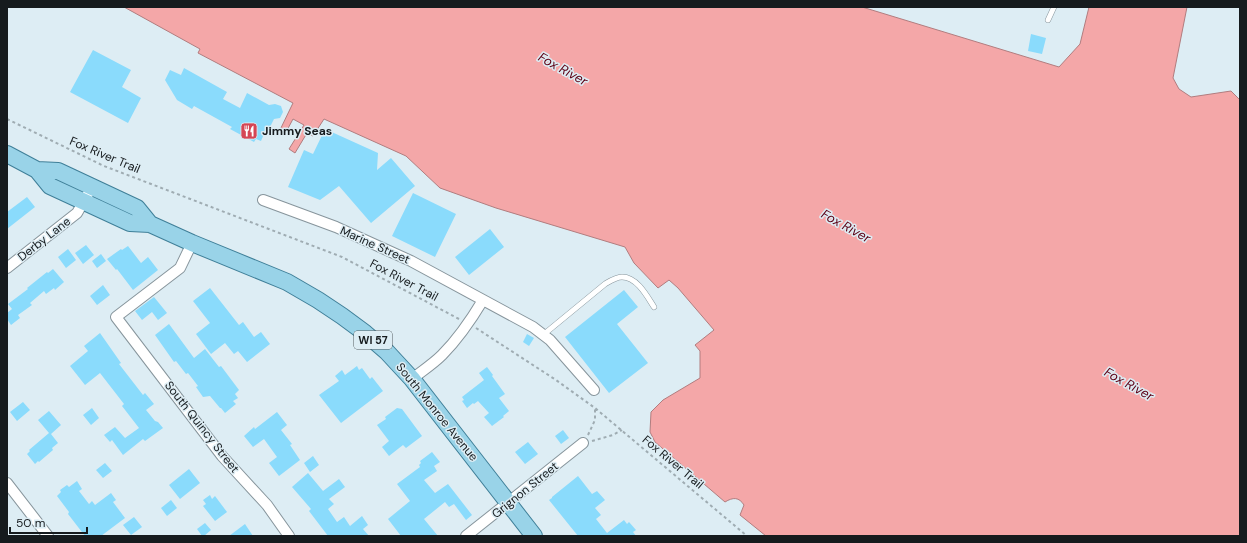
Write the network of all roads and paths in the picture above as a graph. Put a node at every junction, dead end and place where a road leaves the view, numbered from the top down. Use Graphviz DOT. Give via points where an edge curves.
graph roads {
  1 [pos="1054,7"];
  2 [pos="1048,20"];
  3 [pos="7,119"];
  4 [pos="7,154"];
  5 [pos="37,170"];
  6 [pos="92,187"];
  7 [pos="263,200"];
  8 [pos="84,202"];
  9 [pos="150,224"];
  10 [pos="192,243"];
  11 [pos="7,268"];
  12 [pos="483,300"];
  13 [pos="654,307"];
  14 [pos="468,324"];
  15 [pos="543,335"];
  16 [pos="412,379"];
  17 [pos="594,390"];
  18 [pos="595,408"];
  19 [pos="622,430"];
  20 [pos="583,443"];
  21 [pos="7,483"];
  22 [pos="509,503"];
  23 [pos="48,536"];
  24 [pos="289,536"];
  25 [pos="466,536"];
  26 [pos="534,536"];
  27 [pos="747,536"];
  1 -- 2 [label="lane"];
  3 -- 14 [label="path, Fox River Trail" via="104,166 342,257"];
  4 -- 5 [label="main road, South Monroe Avenue / WI 57"];
  5 -- 6 [label="main road, South Monroe Avenue / WI 57" via="58,171"];
  5 -- 8 [label="main road, South Monroe Avenue / WI 57" via="50,186"];
  6 -- 8 [label="street, Derby Lane"];
  6 -- 9 [label="main road, South Monroe Avenue / WI 57" via="137,208"];
  7 -- 12 [label="street, Marine Street" via="336,227 411,261"];
  8 -- 9 [label="main road, South Monroe Avenue / WI 57" via="130,223"];
  8 -- 11 [label="street, Derby Lane" via="77,213"];
  9 -- 10 [label="main road, South Monroe Avenue / WI 57"];
  10 -- 16 [label="main road, South Monroe Avenue / WI 57" via="287,282 318,300 365,333"];
  10 -- 24 [label="street, South Quincy Street" via="180,268 116,317 222,456 267,505"];
  12 -- 14 [label="street"];
  12 -- 15 [label="street, Marine Street"];
  13 -- 15 [label="lane" via="631,279 613,279"];
  14 -- 16 [label="street" via="441,357"];
  14 -- 18 [label="path, Fox River Trail"];
  15 -- 17 [label="street, Marine Street"];
  16 -- 22 [label="main road, South Monroe Avenue / WI 57"];
  18 -- 19 [label="path, Fox River Trail"];
  18 -- 20 [label="path" via="595,420"];
  19 -- 20 [label="path"];
  19 -- 27 [label="path, Fox River Trail"];
  20 -- 22 [label="street, Grignon Street"];
  21 -- 23 [label="street"];
  22 -- 25 [label="street, Grignon Street"];
  22 -- 26 [label="main road, South Monroe Avenue / WI 57"];
}
